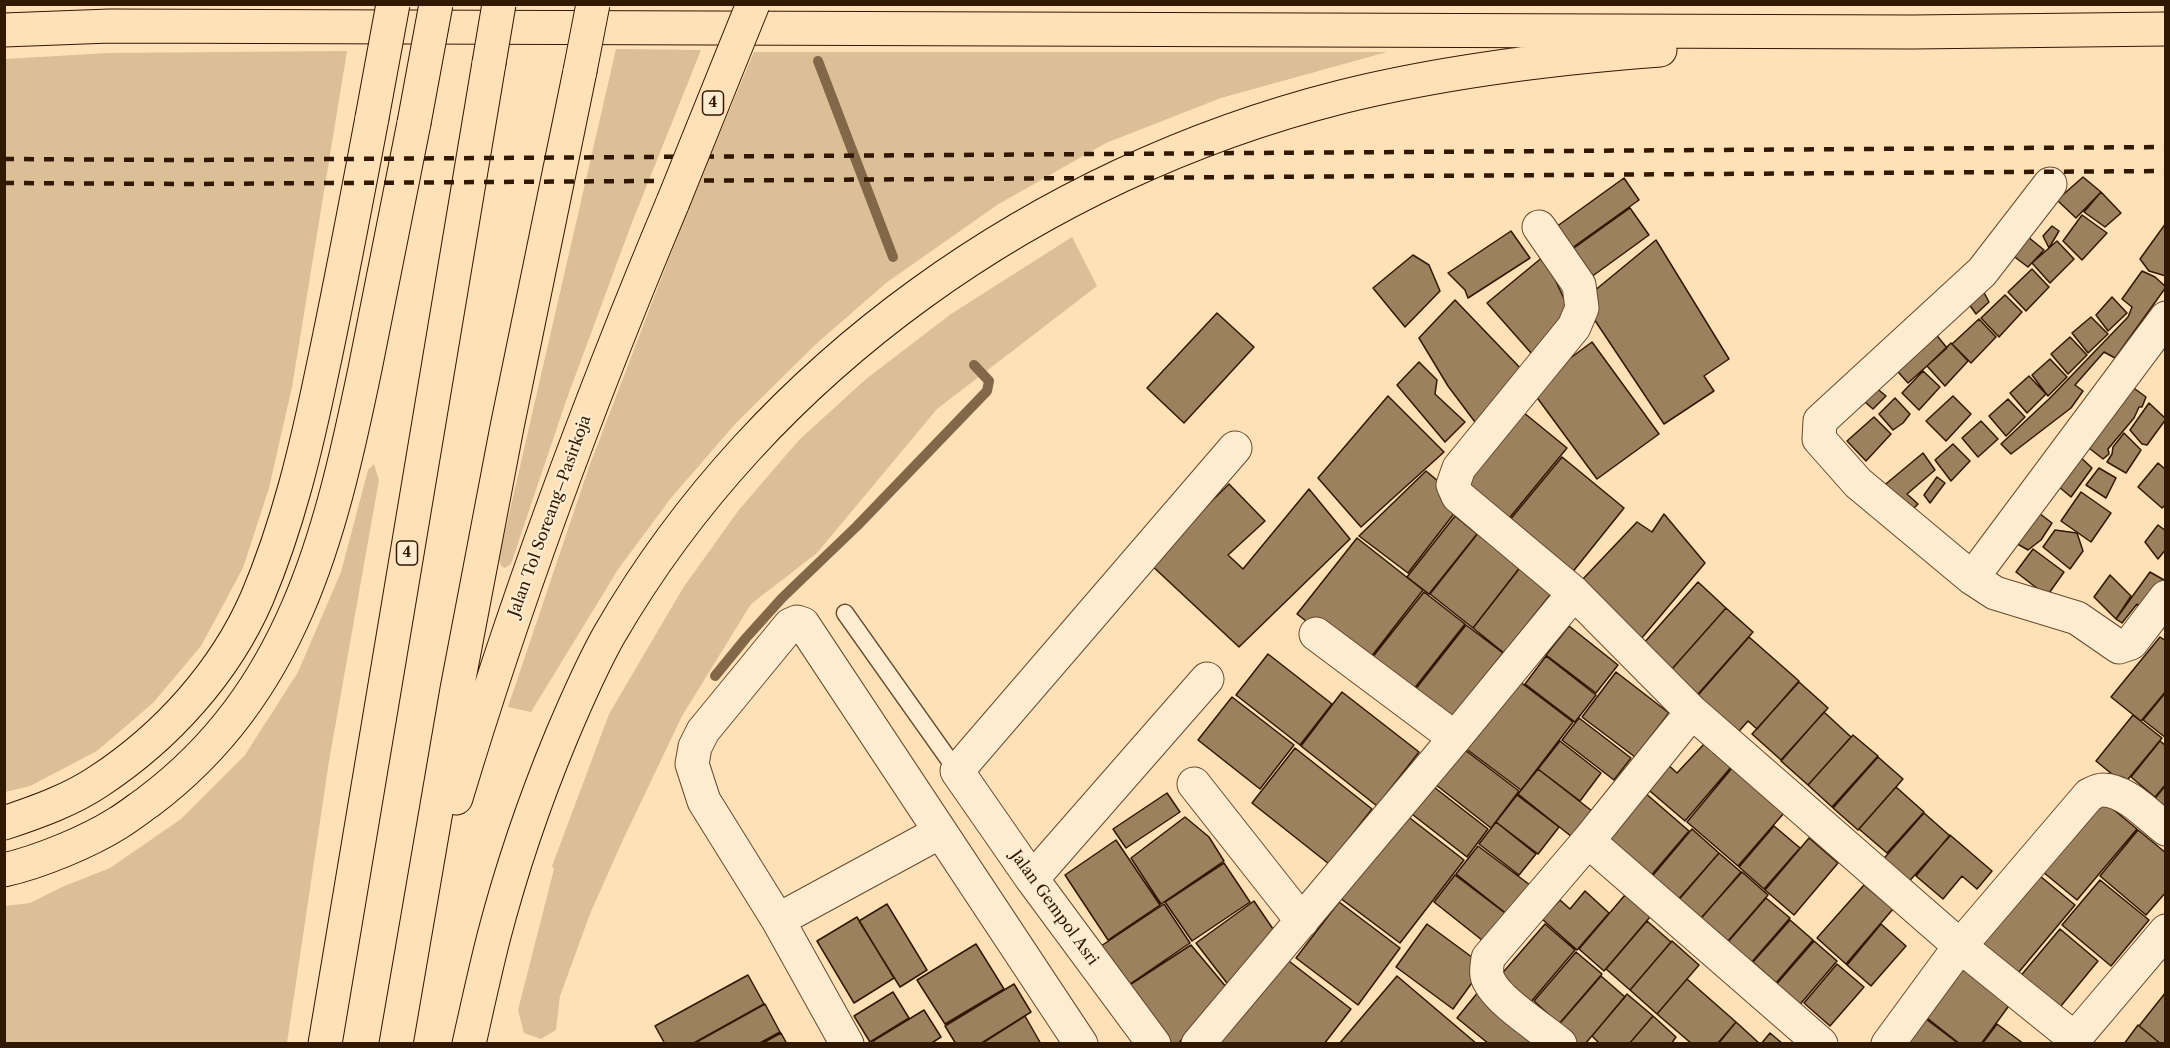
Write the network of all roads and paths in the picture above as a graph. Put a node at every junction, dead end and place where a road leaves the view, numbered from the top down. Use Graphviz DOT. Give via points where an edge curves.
graph roads {
  1 [pos="393,4"];
  2 [pos="436,4"];
  3 [pos="499,4"];
  4 [pos="593,4"];
  5 [pos="753,4"];
  6 [pos="2166,29"];
  7 [pos="4,30"];
  8 [pos="1913,32"];
  9 [pos="2050,184"];
  10 [pos="1539,227"];
  11 [pos="2166,318"];
  12 [pos="1235,448"];
  13 [pos="1971,578"];
  14 [pos="1574,593"];
  15 [pos="2166,597"];
  16 [pos="844,613"];
  17 [pos="1316,634"];
  18 [pos="1207,679"];
  19 [pos="1692,712"];
  20 [pos="1455,738"];
  21 [pos="957,771"];
  22 [pos="1194,784"];
  23 [pos="4,823"];
  24 [pos="2166,829"];
  25 [pos="940,832"];
  26 [pos="1588,841"];
  27 [pos="4,870"];
  28 [pos="1032,879"];
  29 [pos="778,920"];
  30 [pos="1302,921"];
  31 [pos="2166,931"];
  32 [pos="1960,946"];
  33 [pos="2072,1041"];
  34 [pos="325,1044"];
  35 [pos="396,1044"];
  36 [pos="469,1044"];
  37 [pos="847,1044"];
  38 [pos="1081,1044"];
  39 [pos="1154,1044"];
  40 [pos="1198,1044"];
  41 [pos="1560,1044"];
  42 [pos="1821,1044"];
  43 [pos="1888,1044"];
  1 -- 23 [label="highway, bridge" via="327,349 296,483 256,600 224,658 192,700 146,747 98,782 40,812"];
  2 -- 27 [label="highway, bridge" via="337,496 296,615 272,663 242,708 170,785 118,823 65,849"];
  3 -- 34 [label="highway, 4, bridge"];
  4 -- 35 [label="highway, bridge" via="457,689"];
  5 -- 35 [label="highway, Jalan Tol Soreang–Pasirkoja / 4, bridge" via="580,430 501,653 439,858"];
  6 -- 8 [label="highway"];
  7 -- 8 [label="highway" via="146,26"];
  8 -- 36 [label="highway" via="1550,60 1430,78 1339,98 1213,136 1068,200 916,296 773,420 705,496 649,569 607,639 573,707 538,796 494,936"];
  9 -- 13 [label="street" via="1982,272 1820,421 1819,439 1858,483"];
  10 -- 14 [label="street" via="1580,285 1582,308 1574,327 1459,468 1453,484 1458,496"];
  11 -- 13 [label="street"];
  12 -- 21 [label="street"];
  13 -- 15 [label="street" via="1995,593 2077,618 2119,647 2131,643"];
  14 -- 19 [label="street"];
  14 -- 20 [label="street"];
  16 -- 21 [label="lane"];
  17 -- 20 [label="street"];
  18 -- 28 [label="street"];
  19 -- 26 [label="street"];
  19 -- 32 [label="street"];
  20 -- 30 [label="street"];
  21 -- 28 [label="street, Jalan Gempol Asri"];
  22 -- 30 [label="street"];
  24 -- 32 [label="street" via="2116,793 2102,790 2089,795"];
  25 -- 29 [label="street"];
  25 -- 29 [label="street" via="803,624 790,625 703,731 692,764 704,801"];
  25 -- 38 [label="street"];
  26 -- 41 [label="street" via="1488,958 1486,970 1498,995"];
  26 -- 42 [label="street"];
  28 -- 39 [label="street, Jalan Gempol Asri"];
  29 -- 37 [label="street"];
  30 -- 40 [label="street"];
  31 -- 33 [label="street"];
  32 -- 33 [label="street"];
  32 -- 43 [label="street"];
}
